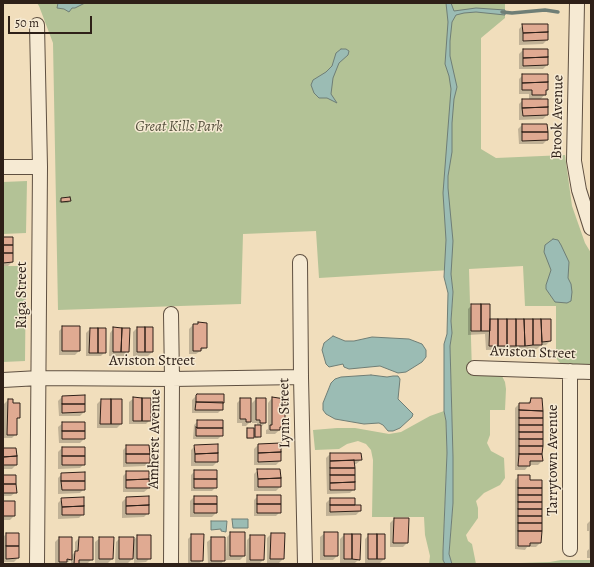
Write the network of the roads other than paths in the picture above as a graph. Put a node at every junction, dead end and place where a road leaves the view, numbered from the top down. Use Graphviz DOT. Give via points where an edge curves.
graph roads {
  1 [pos="577,3"];
  2 [pos="37,25"];
  3 [pos="3,167"];
  4 [pos="40,167"];
  5 [pos="591,228"];
  6 [pos="300,262"];
  7 [pos="171,314"];
  8 [pos="474,368"];
  9 [pos="570,372"];
  10 [pos="591,372"];
  11 [pos="301,377"];
  12 [pos="39,378"];
  13 [pos="172,379"];
  14 [pos="3,380"];
  15 [pos="570,549"];
  16 [pos="37,564"];
  17 [pos="171,564"];
  18 [pos="305,564"];
  1 -- 5 [label="street, Brook Avenue" via="574,161 579,190"];
  2 -- 4 [label="street, Riga Street"];
  3 -- 4 [label="street"];
  4 -- 12 [label="street, Riga Street"];
  6 -- 11 [label="street, Lynn Street"];
  7 -- 13 [label="street, Amherst Avenue"];
  8 -- 9 [label="street, Aviston Street"];
  9 -- 10 [label="street, Aviston Street"];
  9 -- 15 [label="street, Tarrytown Avenue"];
  11 -- 13 [label="street, Aviston Street"];
  11 -- 18 [label="street, Lynn Street"];
  12 -- 13 [label="street, Aviston Street"];
  12 -- 14 [label="street, Aviston Street"];
  12 -- 16 [label="street, Riga Street"];
  13 -- 17 [label="street, Amherst Avenue"];
}
